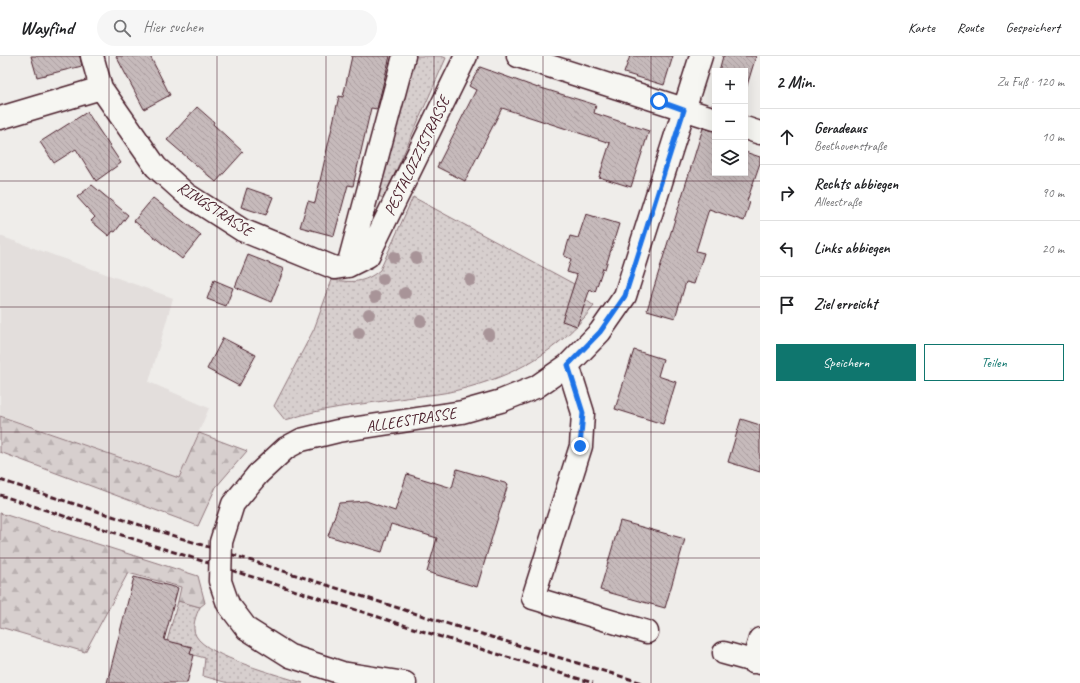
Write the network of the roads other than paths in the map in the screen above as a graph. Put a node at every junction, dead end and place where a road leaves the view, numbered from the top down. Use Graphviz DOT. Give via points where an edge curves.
graph roads {
  1 [pos="92,56"];
  2 [pos="404,56"];
  3 [pos="466,56"];
  4 [pos="518,56"];
  5 [pos="701,56"];
  6 [pos="101,88"];
  7 [pos="684,110"];
  8 [pos="0,118"];
  9 [pos="712,118"];
  10 [pos="748,129"];
  11 [pos="760,133"];
  12 [pos="368,256"];
  13 [pos="348,266"];
  14 [pos="568,365"];
  15 [pos="647,632"];
  16 [pos="760,639"];
  17 [pos="724,653"];
  18 [pos="757,662"];
  19 [pos="405,683"];
  1 -- 6 [label="street, RINGSTRASSE"];
  2 -- 13 [label="street"];
  3 -- 12 [label="street, PESTALOZZISTRASSE"];
  4 -- 7 [label="street"];
  5 -- 7 [label="street, ALLEESTRASSE"];
  6 -- 8 [label="street"];
  6 -- 13 [label="street, RINGSTRASSE" via="156,167 186,194 242,230 335,268"];
  7 -- 9 [label="street"];
  7 -- 14 [label="street, ALLEESTRASSE" via="625,296 600,332"];
  10 -- 11 [label="street"];
  12 -- 13 [label="street, RINGSTRASSE"];
  14 -- 15 [label="street" via="583,413 580,446 533,598"];
  14 -- 19 [label="street, ALLEESTRASSE, bridge" via="536,387 501,401 462,412 338,431 301,440 286,448 258,474 233,504 221,542 220,581 228,604 247,629 290,656 342,673"];
  16 -- 18 [label="street"];
  17 -- 18 [label="street"];
}
